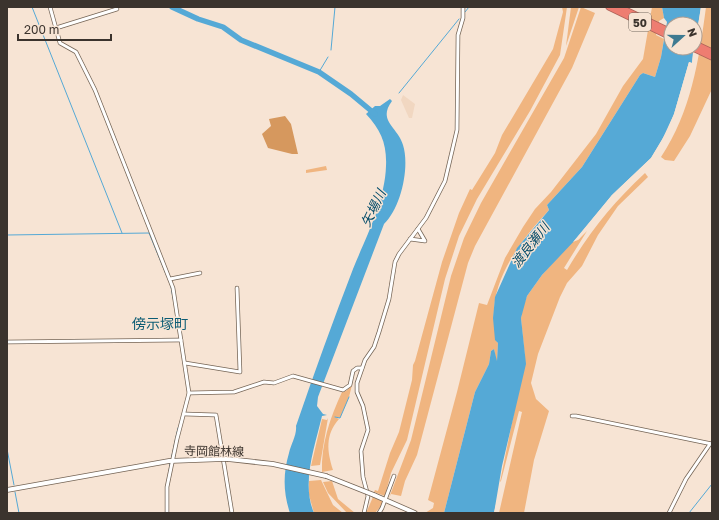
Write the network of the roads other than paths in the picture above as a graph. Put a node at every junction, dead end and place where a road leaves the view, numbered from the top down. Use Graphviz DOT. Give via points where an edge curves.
graph roads {
  1 [pos="50,7"];
  2 [pos="463,7"];
  3 [pos="609,7"];
  4 [pos="619,7"];
  5 [pos="117,9"];
  6 [pos="56,28"];
  7 [pos="663,28"];
  8 [pos="663,34"];
  9 [pos="703,53"];
  10 [pos="712,58"];
  11 [pos="418,229"];
  12 [pos="410,239"];
  13 [pos="200,273"];
  14 [pos="170,279"];
  15 [pos="237,288"];
  16 [pos="182,340"];
  17 [pos="7,342"];
  18 [pos="185,363"];
  19 [pos="362,368"];
  20 [pos="189,393"];
  21 [pos="185,414"];
  22 [pos="572,416"];
  23 [pos="711,444"];
  24 [pos="172,461"];
  25 [pos="394,476"];
  26 [pos="7,490"];
  27 [pos="386,501"];
  28 [pos="167,513"];
  29 [pos="232,513"];
  30 [pos="364,513"];
  31 [pos="379,513"];
  32 [pos="414,513"];
  33 [pos="669,513"];
  1 -- 6 [label="street"];
  2 -- 11 [label="street" via="458,35 456,137 443,187"];
  3 -- 8 [label="highway, 50"];
  4 -- 7 [label="highway, 50"];
  5 -- 6 [label="street"];
  6 -- 14 [label="street" via="60,43 76,52 95,90"];
  9 -- 10 [label="highway"];
  11 -- 12 [label="street"];
  11 -- 12 [label="street" via="425,241"];
  12 -- 19 [label="street" via="396,262 379,332"];
  13 -- 14 [label="street"];
  14 -- 16 [label="street"];
  15 -- 18 [label="street" via="240,372"];
  16 -- 17 [label="street"];
  16 -- 18 [label="street"];
  18 -- 20 [label="street"];
  19 -- 20 [label="street" via="353,371 348,388 338,390 295,376 274,383 264,382 234,392"];
  19 -- 30 [label="street" via="356,386 368,430 361,451 363,477 368,496"];
  20 -- 21 [label="street"];
  21 -- 24 [label="street"];
  21 -- 29 [label="street" via="216,415"];
  22 -- 23 [label="street"];
  23 -- 33 [label="street" via="686,479"];
  24 -- 26 [label="main road, 寺岡館林線"];
  24 -- 27 [label="main road, 寺岡館林線, bridge" via="228,459 273,464 326,476"];
  24 -- 28 [label="street" via="167,490"];
  25 -- 27 [label="street"];
  27 -- 31 [label="street"];
  27 -- 32 [label="main road, 寺岡館林線"];
}
